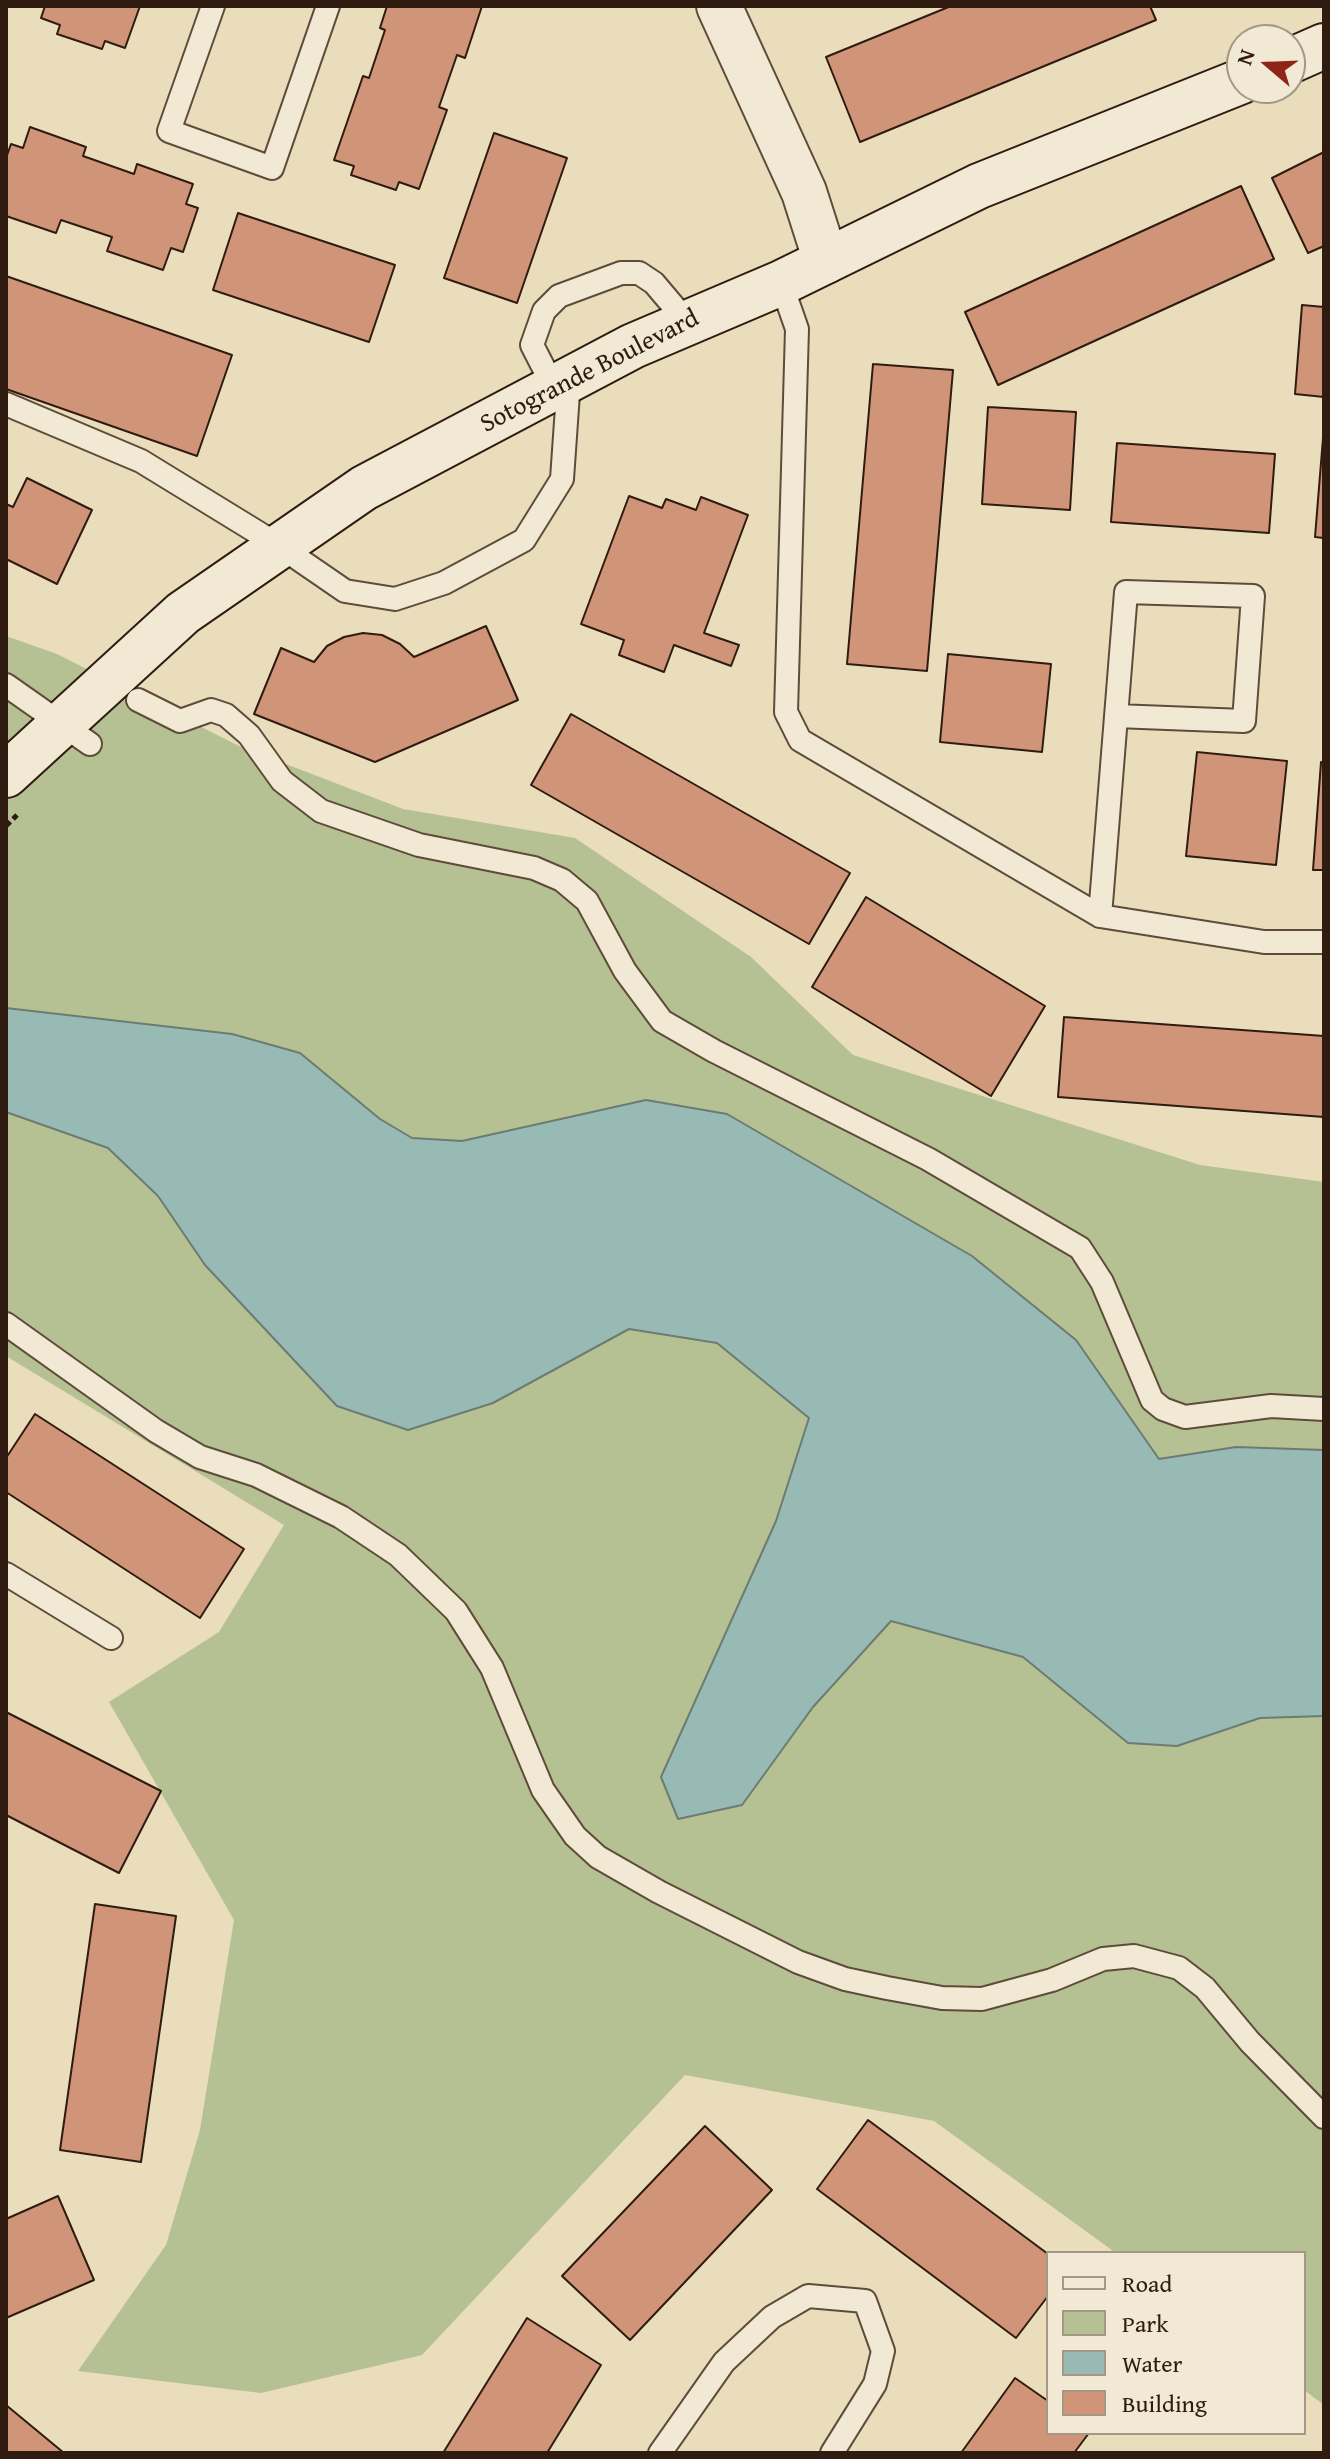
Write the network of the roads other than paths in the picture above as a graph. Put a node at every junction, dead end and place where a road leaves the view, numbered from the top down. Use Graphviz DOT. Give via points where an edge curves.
graph roads {
  1 [pos="213,6"];
  2 [pos="328,6"];
  3 [pos="719,6"];
  4 [pos="1226,87"];
  5 [pos="826,261"];
  6 [pos="781,283"];
  7 [pos="687,322"];
  8 [pos="561,383"];
  9 [pos="6,404"];
  10 [pos="278,545"];
  11 [pos="6,685"];
  12 [pos="138,700"];
  13 [pos="1116,716"];
  14 [pos="74,734"];
  15 [pos="6,775"];
  16 [pos="1100,916"];
  17 [pos="1324,942"];
  18 [pos="6,1324"];
  19 [pos="1324,1409"];
  20 [pos="6,1574"];
  21 [pos="111,1638"];
  22 [pos="1324,2117"];
  23 [pos="660,2453"];
  24 [pos="832,2453"];
  1 -- 2 [label="lane" via="169,131 272,168"];
  3 -- 5 [label="street" via="804,192"];
  4 -- 5 [label="street, Sotogrande Boulevard" via="979,186"];
  5 -- 6 [label="street, Sotogrande Boulevard"];
  6 -- 7 [label="street, Sotogrande Boulevard"];
  6 -- 16 [label="lane" via="797,329 786,712 800,740"];
  7 -- 8 [label="street, Sotogrande Boulevard"];
  7 -- 8 [label="lane" via="639,273 621,273 559,296 544,311 532,345"];
  8 -- 10 [label="street, Sotogrande Boulevard" via="364,488"];
  8 -- 10 [label="lane" via="562,479 524,540 444,583 395,599 345,591"];
  9 -- 10 [label="lane" via="141,461"];
  10 -- 14 [label="street, Sotogrande Boulevard" via="183,613"];
  11 -- 14 [label="lane"];
  12 -- 19 [label="lane" via="180,721 211,710 226,715 249,735 282,781 321,811 419,845 534,868 562,880 587,901 625,971 662,1021 928,1159 1080,1248 1102,1282 1152,1400 1163,1409 1185,1417 1271,1406"];
  13 -- 13 [label="lane" via="1126,592 1253,596 1244,721"];
  13 -- 16 [label="lane"];
  14 -- 15 [label="street, Sotogrande Boulevard"];
  16 -- 17 [label="lane" via="1264,942"];
  18 -- 22 [label="lane" via="189,1451 256,1475 341,1517 398,1555 456,1611 492,1668 543,1790 575,1836 598,1857 798,1962 887,1988 982,1999 1103,1959 1134,1956 1179,1968 1205,1988"];
  20 -- 21 [label="lane"];
  23 -- 24 [label="lane" via="724,2362 772,2317 808,2296 865,2301 883,2351 875,2384"];
}
